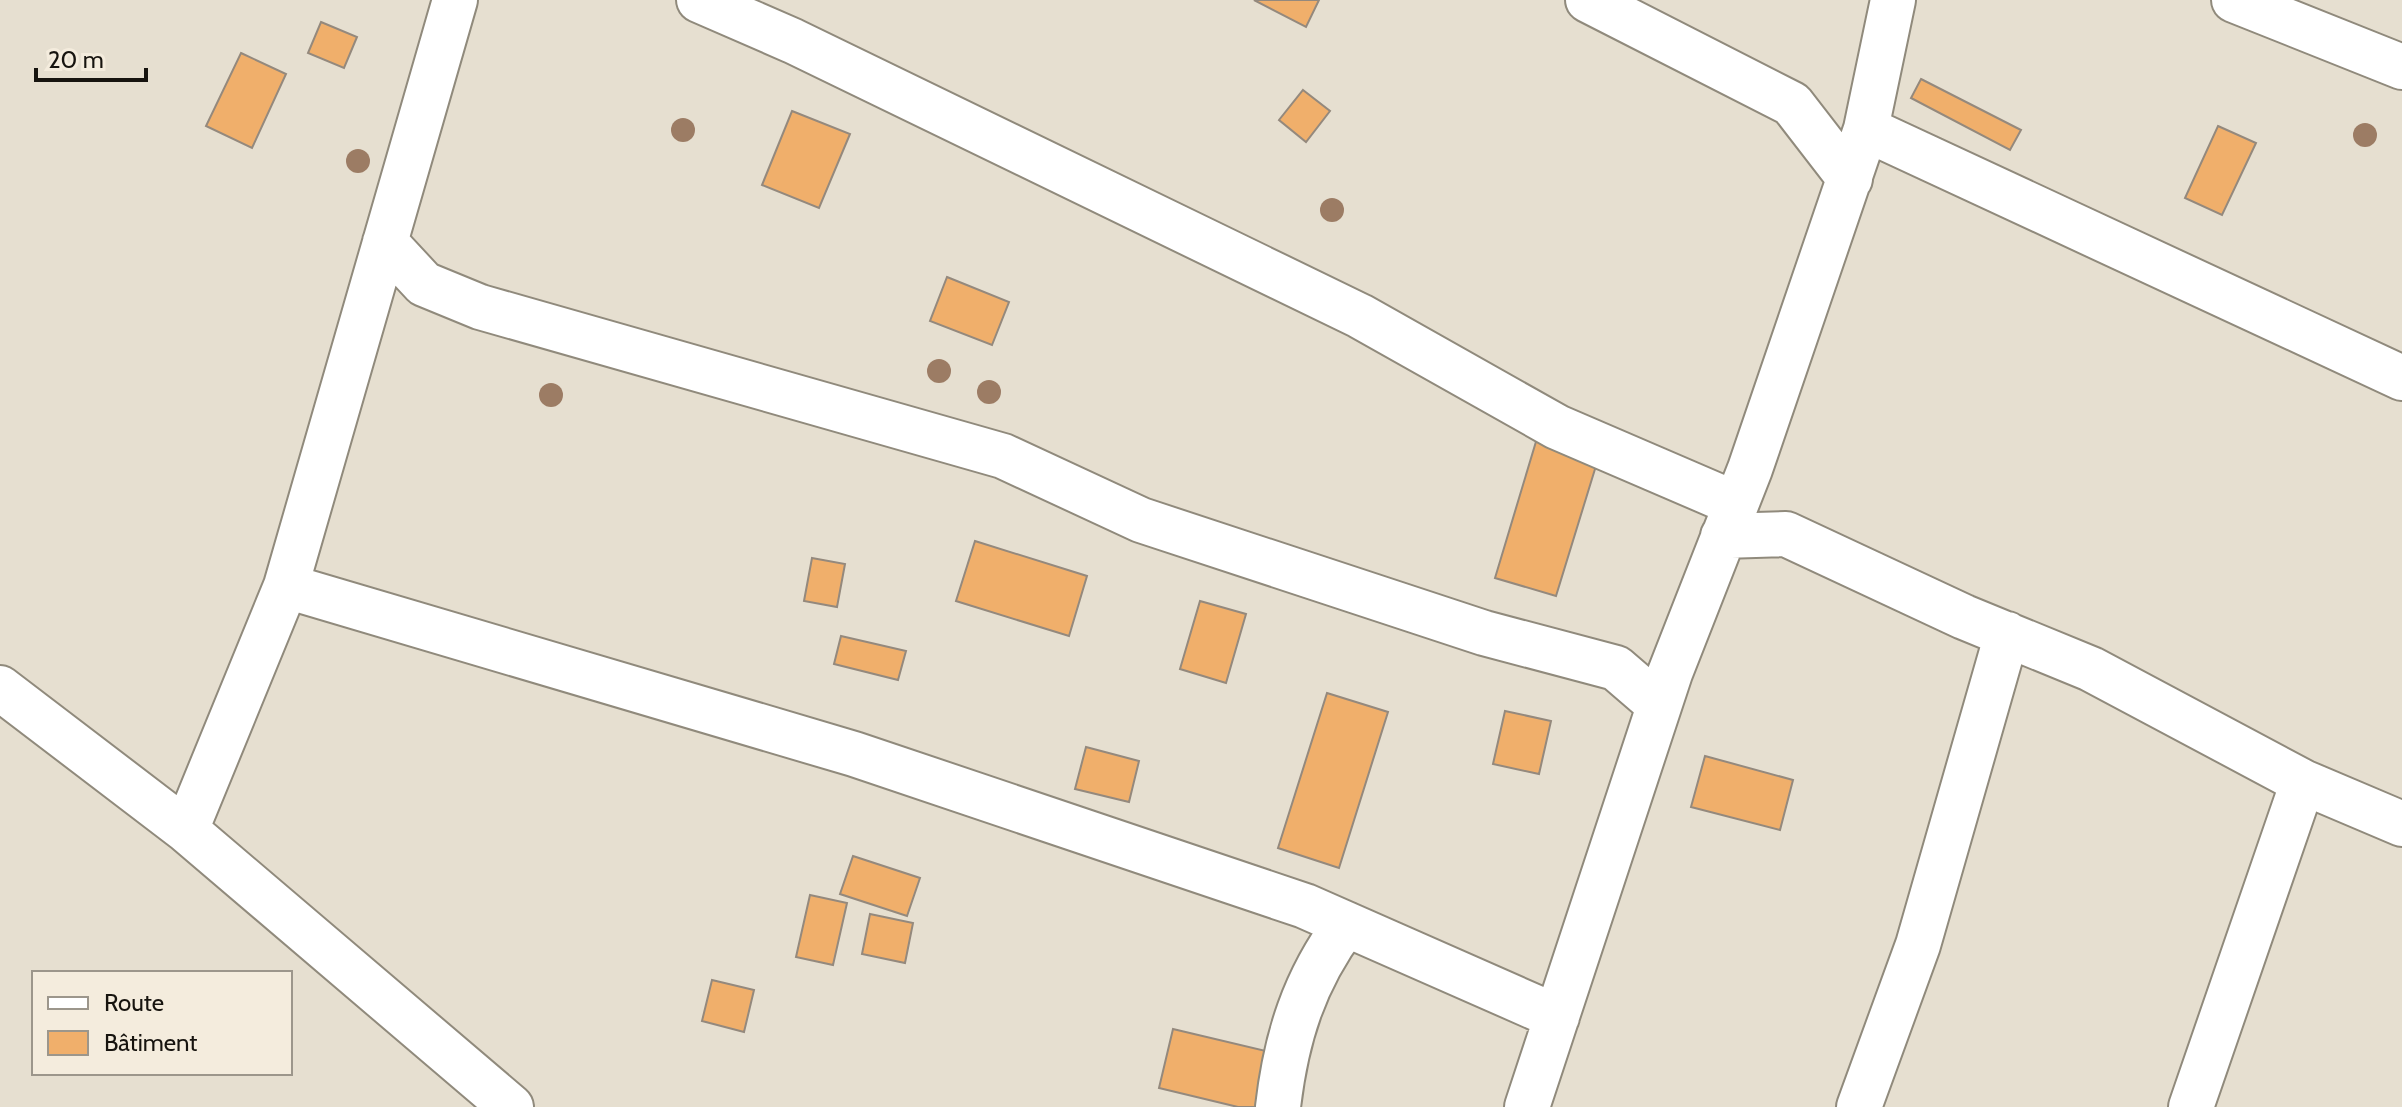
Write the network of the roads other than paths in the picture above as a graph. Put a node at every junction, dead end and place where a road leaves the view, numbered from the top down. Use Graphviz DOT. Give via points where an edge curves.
graph roads {
  1 [pos="455,0"];
  2 [pos="699,0"];
  3 [pos="1588,0"];
  4 [pos="1893,0"];
  5 [pos="2234,0"];
  6 [pos="2402,67"];
  7 [pos="1866,129"];
  8 [pos="1850,179"];
  9 [pos="385,242"];
  10 [pos="2402,378"];
  11 [pos="1736,503"];
  12 [pos="1786,534"];
  13 [pos="286,586"];
  14 [pos="2007,634"];
  15 [pos="1681,644"];
  16 [pos="1616,668"];
  17 [pos="0,688"];
  18 [pos="1659,705"];
  19 [pos="2303,782"];
  20 [pos="2402,824"];
  21 [pos="186,830"];
  22 [pos="1346,924"];
  23 [pos="1557,1017"];
  24 [pos="511,1107"];
  25 [pos="1278,1107"];
  26 [pos="1527,1107"];
  27 [pos="1859,1107"];
  28 [pos="2191,1107"];
  1 -- 9 [label="street"];
  2 -- 11 [label="street" via="1360,316 1557,427"];
  3 -- 8 [label="street" via="1792,104"];
  4 -- 7 [label="street"];
  5 -- 6 [label="street"];
  7 -- 8 [label="street"];
  7 -- 10 [label="street"];
  8 -- 11 [label="street"];
  9 -- 13 [label="street"];
  9 -- 16 [label="street" via="424,284 480,307 1003,456 1141,520 1484,633"];
  11 -- 12 [label="street"];
  11 -- 12 [label="street"];
  11 -- 15 [label="street"];
  12 -- 14 [label="street"];
  13 -- 21 [label="street"];
  13 -- 22 [label="street" via="854,754"];
  14 -- 19 [label="street" via="2091,669"];
  14 -- 27 [label="street" via="1918,945"];
  15 -- 16 [label="street"];
  15 -- 18 [label="street"];
  16 -- 18 [label="street"];
  17 -- 21 [label="street"];
  18 -- 23 [label="street"];
  19 -- 20 [label="street"];
  19 -- 28 [label="street"];
  21 -- 24 [label="street"];
  22 -- 23 [label="street"];
  22 -- 25 [label="street" via="1299,1003 1283,1062"];
  23 -- 26 [label="street"];
}
